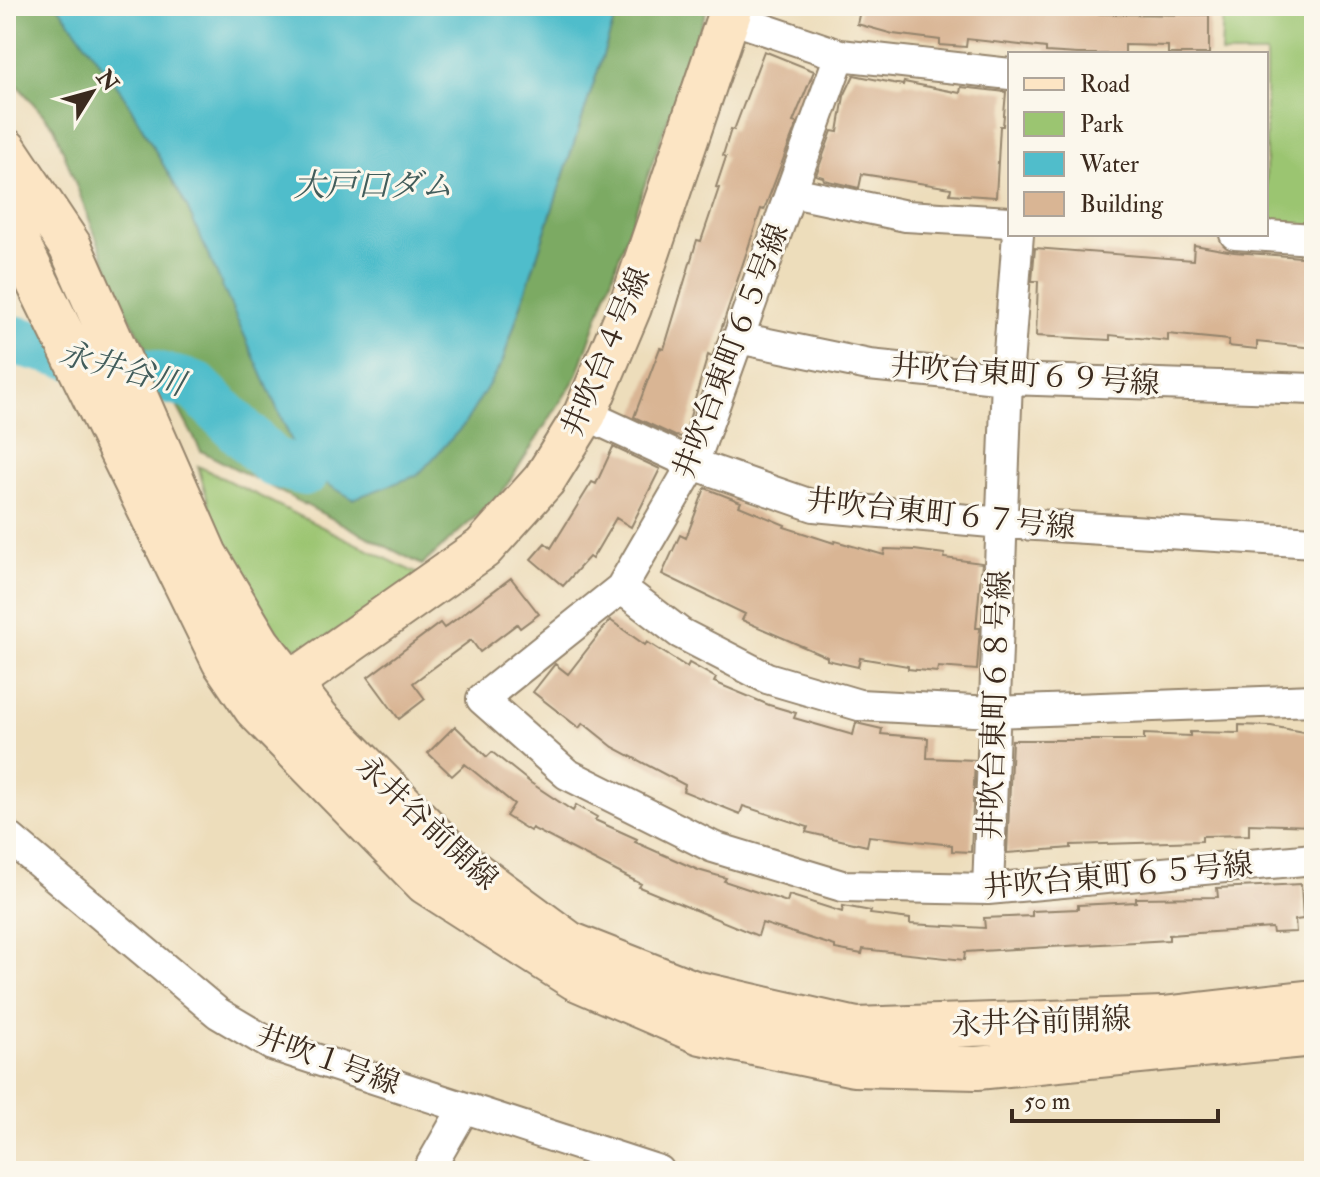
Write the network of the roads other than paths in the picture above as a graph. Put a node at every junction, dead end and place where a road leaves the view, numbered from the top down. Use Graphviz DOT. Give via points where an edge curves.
graph roads {
  1 [pos="730,12"];
  2 [pos="840,55"];
  3 [pos="1008,74"];
  4 [pos="6,150"];
  5 [pos="792,192"];
  6 [pos="6,218"];
  7 [pos="1008,222"];
  8 [pos="1018,236"];
  9 [pos="1267,236"];
  10 [pos="1314,239"];
  11 [pos="739,338"];
  12 [pos="1007,379"];
  13 [pos="1314,389"];
  14 [pos="585,414"];
  15 [pos="693,464"];
  16 [pos="1002,523"];
  17 [pos="1314,542"];
  18 [pos="621,588"];
  19 [pos="290,684"];
  20 [pos="1314,700"];
  21 [pos="255,708"];
  22 [pos="993,712"];
  23 [pos="6,835"];
  24 [pos="1314,859"];
  25 [pos="988,889"];
  26 [pos="1314,1001"];
  27 [pos="1314,1035"];
  28 [pos="464,1108"];
  29 [pos="428,1171"];
  30 [pos="659,1171"];
  1 -- 2 [label="street"];
  1 -- 14 [label="street, 井吹台４号線" via="630,307"];
  2 -- 3 [label="street"];
  2 -- 5 [label="street, 井吹台東町６５号線"];
  4 -- 19 [label="street, 永井谷前開線" via="70,246 206,555 259,644"];
  5 -- 7 [label="street" via="906,216"];
  5 -- 11 [label="street, 井吹台東町６５号線"];
  6 -- 21 [label="street, 永井谷前開線" via="223,661"];
  8 -- 12 [label="street, 井吹台東町６８号線"];
  9 -- 10 [label="street"];
  11 -- 12 [label="street, 井吹台東町６９号線" via="869,365"];
  11 -- 15 [label="street, 井吹台東町６５号線"];
  12 -- 13 [label="street, 井吹台東町６９号線"];
  12 -- 16 [label="street, 井吹台東町６８号線"];
  14 -- 15 [label="street, 井吹台東町６７号線"];
  14 -- 19 [label="street, 井吹台４号線" via="544,480 483,548"];
  15 -- 16 [label="street, 井吹台東町６７号線" via="814,506"];
  15 -- 18 [label="street, 井吹台東町６５号線"];
  16 -- 17 [label="street, 井吹台東町６７号線"];
  16 -- 22 [label="street, 井吹台東町６８号線"];
  18 -- 22 [label="street" via="680,633 767,678 859,705"];
  18 -- 25 [label="street, 井吹台東町６５号線" via="482,699 567,774 713,847 842,886"];
  19 -- 21 [label="street, 井吹台４号線"];
  19 -- 26 [label="street, 永井谷前開線" via="458,861 569,943 694,992 856,1029 1163,1018"];
  20 -- 22 [label="street"];
  21 -- 27 [label="street, 永井谷前開線" via="426,883 576,979 701,1033 854,1065 977,1068"];
  22 -- 25 [label="street, 井吹台東町６８号線"];
  23 -- 28 [label="street, 井吹１号線" via="218,1013 272,1045"];
  24 -- 25 [label="street, 井吹台東町６５号線"];
  28 -- 29 [label="street"];
  28 -- 30 [label="street, 井吹１号線"];
}
